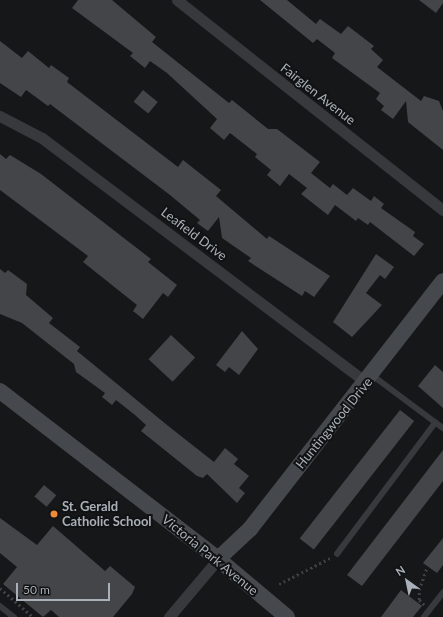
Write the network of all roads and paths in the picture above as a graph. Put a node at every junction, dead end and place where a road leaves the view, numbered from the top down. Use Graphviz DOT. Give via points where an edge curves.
graph roads {
  1 [pos="177,0"];
  2 [pos="0,116"];
  3 [pos="443,210"];
  4 [pos="443,281"];
  5 [pos="369,378"];
  6 [pos="0,391"];
  7 [pos="435,423"];
  8 [pos="443,428"];
  9 [pos="337,554"];
  10 [pos="218,559"];
  11 [pos="427,567"];
  12 [pos="279,584"];
  13 [pos="0,588"];
  14 [pos="443,593"];
  15 [pos="0,606"];
  16 [pos="430,609"];
  17 [pos="14,617"];
  18 [pos="34,617"];
  19 [pos="169,617"];
  20 [pos="287,617"];
  21 [pos="424,617"];
  1 -- 3 [label="street, Fairglen Avenue"];
  2 -- 5 [label="street, Leafield Drive" via="42,138"];
  4 -- 5 [label="main road, Huntingwood Drive"];
  5 -- 7 [label="lane"];
  5 -- 10 [label="main road, Huntingwood Drive" via="250,528"];
  6 -- 10 [label="main road, Victoria Park Avenue"];
  7 -- 8 [label="lane"];
  7 -- 9 [label="lane"];
  9 -- 12 [label="path"];
  10 -- 19 [label="street"];
  10 -- 20 [label="main road, Victoria Park Avenue"];
  11 -- 16 [label="path" via="419,600"];
  13 -- 18 [label="path"];
  14 -- 16 [label="lane"];
  15 -- 17 [label="lane"];
  16 -- 21 [label="lane"];
}
